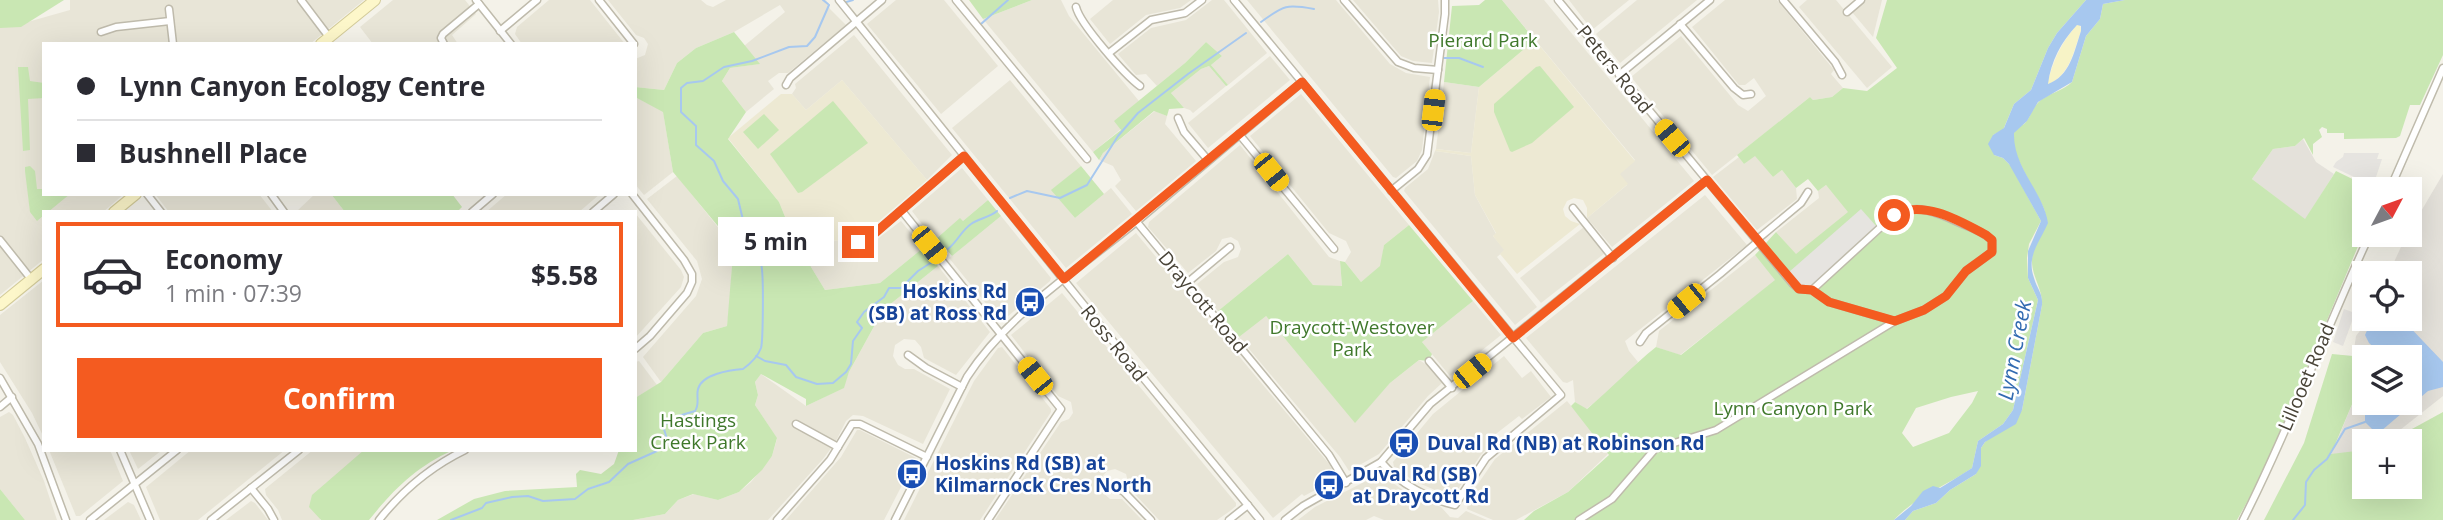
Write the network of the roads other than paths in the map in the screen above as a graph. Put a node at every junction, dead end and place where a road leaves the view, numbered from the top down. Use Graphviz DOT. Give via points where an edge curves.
graph roads {
  1 [pos="301,0"];
  2 [pos="375,0"];
  3 [pos="537,0"];
  4 [pos="599,0"];
  5 [pos="839,0"];
  6 [pos="882,0"];
  7 [pos="956,0"];
  8 [pos="1202,0"];
  9 [pos="1234,0"];
  10 [pos="1344,0"];
  11 [pos="1445,0"];
  12 [pos="1558,0"];
  13 [pos="1710,0"];
  14 [pos="1783,0"];
  15 [pos="1796,0"];
  16 [pos="1861,0"];
  17 [pos="477,2"];
  18 [pos="1789,6"];
  19 [pos="1076,7"];
  20 [pos="169,9"];
  21 [pos="1847,12"];
  22 [pos="170,21"];
  23 [pos="857,23"];
  24 [pos="1680,24"];
  25 [pos="500,31"];
  26 [pos="101,32"];
  27 [pos="325,41"];
  28 [pos="173,42"];
  29 [pos="443,42"];
  30 [pos="509,42"];
  31 [pos="632,42"];
  32 [pos="1109,53"];
  33 [pos="2443,68"];
  34 [pos="1438,70"];
  35 [pos="1619,75"];
  36 [pos="1842,75"];
  37 [pos="1302,82"];
  38 [pos="786,85"];
  39 [pos="1140,86"];
  40 [pos="1751,94"];
  41 [pos="1178,118"];
  42 [pos="1239,134"];
  43 [pos="964,156"];
  44 [pos="1087,159"];
  45 [pos="1208,160"];
  46 [pos="2395,177"];
  47 [pos="1707,180"];
  48 [pos="1391,191"];
  49 [pos="1808,192"];
  50 [pos="134,196"];
  51 [pos="149,196"];
  52 [pos="491,196"];
  53 [pos="612,196"];
  54 [pos="634,196"];
  55 [pos="1573,208"];
  56 [pos="116,210"];
  57 [pos="159,210"];
  58 [pos="474,210"];
  59 [pos="595,210"];
  60 [pos="902,211"];
  61 [pos="1136,221"];
  62 [pos="0,240"];
  63 [pos="858,242"];
  64 [pos="1757,242"];
  65 [pos="1230,247"];
  66 [pos="2364,247"];
  67 [pos="1334,249"];
  68 [pos="1614,258"];
  69 [pos="42,271"];
  70 [pos="31,279"];
  71 [pos="1064,279"];
  72 [pos="1187,283"];
  73 [pos="1812,290"];
  74 [pos="0,304"];
  75 [pos="1895,321"];
  76 [pos="1001,334"];
  77 [pos="1513,338"];
  78 [pos="1640,342"];
  79 [pos="637,347"];
  80 [pos="908,355"];
  81 [pos="1429,361"];
  82 [pos="0,378"];
  83 [pos="962,387"];
  84 [pos="1451,388"];
  85 [pos="12,397"];
  86 [pos="0,407"];
  87 [pos="796,424"];
  88 [pos="838,447"];
  89 [pos="121,452"];
  90 [pos="175,452"];
  91 [pos="296,452"];
  92 [pos="461,452"];
  93 [pos="927,457"];
  94 [pos="1381,463"];
  95 [pos="1346,483"];
  96 [pos="135,484"];
  97 [pos="1113,485"];
  98 [pos="251,488"];
  99 [pos="1248,505"];
  100 [pos="66,520"];
  101 [pos="90,520"];
  102 [pos="150,520"];
  103 [pos="211,520"];
  104 [pos="274,520"];
  105 [pos="379,520"];
  106 [pos="777,520"];
  107 [pos="895,520"];
  108 [pos="988,520"];
  109 [pos="1151,520"];
  110 [pos="1229,520"];
  111 [pos="1260,520"];
  112 [pos="1285,520"];
  113 [pos="1579,520"];
  114 [pos="2243,520"];
  1 -- 27 [label="street"];
  2 -- 27 [label="main road"];
  3 -- 25 [label="street"];
  4 -- 31 [label="street"];
  5 -- 23 [label="street, Ross Road"];
  6 -- 23 [label="street"];
  7 -- 44 [label="street"];
  8 -- 32 [label="street" via="1185,13 1151,20"];
  9 -- 37 [label="street"];
  10 -- 34 [label="street" via="1398,62"];
  11 -- 34 [label="street"];
  12 -- 35 [label="street, Peters Road"];
  13 -- 24 [label="street"];
  14 -- 18 [label="street"];
  15 -- 18 [label="street"];
  16 -- 21 [label="street"];
  17 -- 25 [label="street"];
  17 -- 29 [label="street" via="443,34"];
  18 -- 36 [label="street"];
  19 -- 32 [label="street"];
  20 -- 22 [label="street"];
  22 -- 26 [label="street"];
  22 -- 28 [label="street"];
  23 -- 38 [label="street"];
  23 -- 43 [label="street, Ross Road"];
  24 -- 35 [label="street"];
  24 -- 40 [label="street" via="1734,89"];
  25 -- 30 [label="street"];
  32 -- 39 [label="street"];
  33 -- 46 [label="street"];
  34 -- 48 [label="street" via="1427,155 1418,169"];
  35 -- 47 [label="street, Peters Road"];
  37 -- 42 [label="street"];
  37 -- 48 [label="street"];
  41 -- 45 [label="street"];
  42 -- 45 [label="street"];
  42 -- 67 [label="street"];
  43 -- 60 [label="street"];
  43 -- 71 [label="street, Ross Road"];
  45 -- 61 [label="street"];
  47 -- 64 [label="street, Peters Road"];
  47 -- 68 [label="street"];
  48 -- 77 [label="street"];
  49 -- 64 [label="street"];
  50 -- 56 [label="main road"];
  51 -- 57 [label="street"];
  52 -- 58 [label="street"];
  53 -- 59 [label="street"];
  54 -- 79 [label="street" via="692,274 690,288"];
  55 -- 68 [label="street"];
  60 -- 63 [label="street"];
  60 -- 76 [label="street"];
  61 -- 71 [label="street"];
  61 -- 72 [label="street, Draycott Road"];
  62 -- 70 [label="street"];
  64 -- 73 [label="street, Peters Road" via="1792,283"];
  64 -- 78 [label="street"];
  65 -- 72 [label="street"];
  66 -- 114 [label="street, Lillooet Road"];
  68 -- 77 [label="street"];
  69 -- 70 [label="main road"];
  70 -- 74 [label="main road"];
  71 -- 76 [label="street"];
  71 -- 99 [label="street, Ross Road"];
  72 -- 95 [label="street, Draycott Road" via="1329,455"];
  73 -- 75 [label="street" via="1829,302"];
  73 -- 75 [label="street" via="1902,210 1940,213 1992,240 1992,252 1966,271 1946,296"];
  75 -- 113 [label="street" via="1716,430 1654,449 1612,499"];
  76 -- 83 [label="street"];
  76 -- 108 [label="street" via="1061,409"];
  77 -- 84 [label="street"];
  77 -- 94 [label="street" via="1561,395 1486,458 1455,505 1410,486"];
  80 -- 83 [label="street"];
  81 -- 84 [label="street"];
  82 -- 85 [label="street"];
  83 -- 93 [label="street"];
  84 -- 94 [label="street" via="1430,404"];
  85 -- 86 [label="street"];
  85 -- 100 [label="street" via="50,473"];
  87 -- 88 [label="street"];
  88 -- 93 [label="street" via="850,425 856,423"];
  88 -- 106 [label="street"];
  89 -- 96 [label="street"];
  90 -- 96 [label="street"];
  91 -- 98 [label="street"];
  92 -- 105 [label="street" via="427,473"];
  93 -- 107 [label="street"];
  94 -- 95 [label="street"];
  95 -- 112 [label="street"];
  96 -- 101 [label="street"];
  96 -- 102 [label="street"];
  97 -- 109 [label="street"];
  98 -- 103 [label="street"];
  98 -- 104 [label="street"];
  99 -- 110 [label="street"];
  99 -- 111 [label="street, Ross Road"];
}
